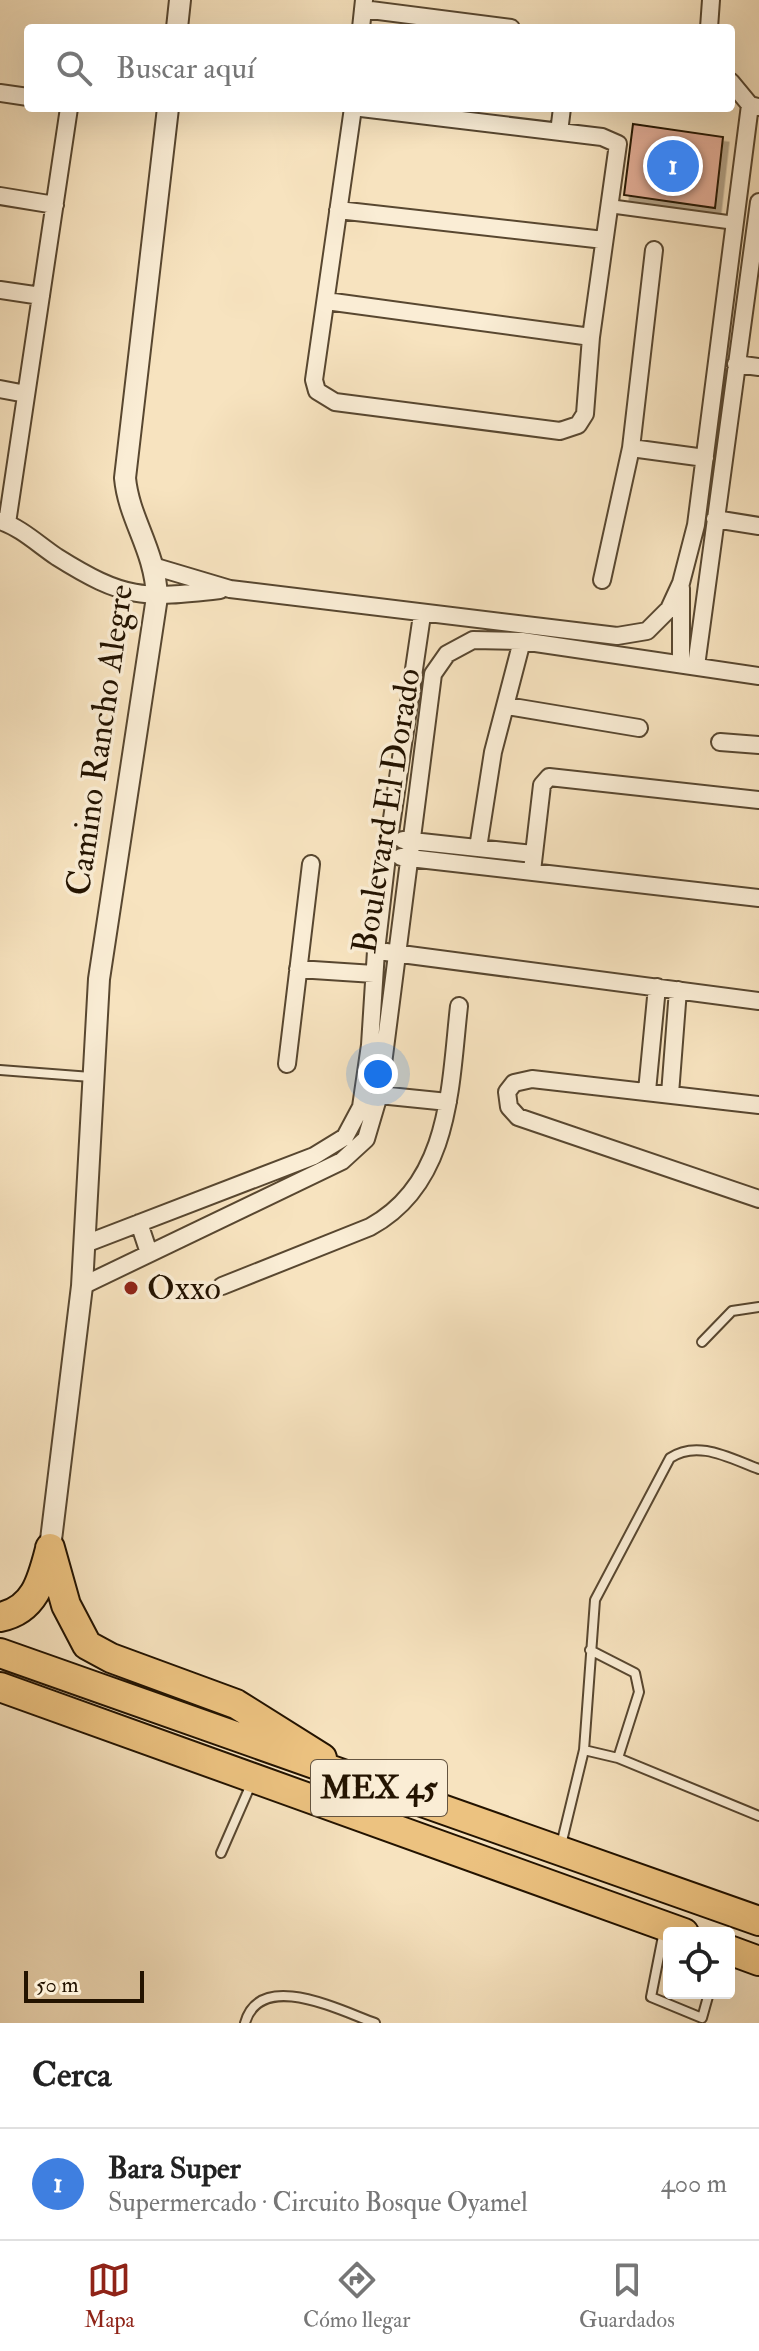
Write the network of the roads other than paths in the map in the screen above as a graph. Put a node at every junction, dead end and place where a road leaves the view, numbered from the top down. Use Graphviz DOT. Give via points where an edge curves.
graph roads {
  1 [pos="180,0"];
  2 [pos="711,0"];
  3 [pos="372,5"];
  4 [pos="177,24"];
  5 [pos="363,24"];
  6 [pos="487,24"];
  7 [pos="709,24"];
  8 [pos="735,86"];
  9 [pos="0,93"];
  10 [pos="24,96"];
  11 [pos="755,106"];
  12 [pos="68,112"];
  13 [pos="168,112"];
  14 [pos="352,112"];
  15 [pos="394,112"];
  16 [pos="562,112"];
  17 [pos="559,132"];
  18 [pos="0,196"];
  19 [pos="759,202"];
  20 [pos="55,205"];
  21 [pos="609,206"];
  22 [pos="338,210"];
  23 [pos="735,223"];
  24 [pos="604,240"];
  25 [pos="654,250"];
  26 [pos="0,290"];
  27 [pos="41,296"];
  28 [pos="326,301"];
  29 [pos="591,337"];
  30 [pos="736,364"];
  31 [pos="759,367"];
  32 [pos="0,389"];
  33 [pos="26,394"];
  34 [pos="631,448"];
  35 [pos="705,458"];
  36 [pos="715,519"];
  37 [pos="3,522"];
  38 [pos="759,526"];
  39 [pos="156,567"];
  40 [pos="602,580"];
  41 [pos="681,583"];
  42 [pos="230,589"];
  43 [pos="157,597"];
  44 [pos="422,615"];
  45 [pos="522,641"];
  46 [pos="689,665"];
  47 [pos="759,676"];
  48 [pos="507,706"];
  49 [pos="639,728"];
  50 [pos="720,742"];
  51 [pos="759,745"];
  52 [pos="759,800"];
  53 [pos="389,848"];
  54 [pos="478,848"];
  55 [pos="410,849"];
  56 [pos="532,863"];
  57 [pos="311,864"];
  58 [pos="759,898"];
  59 [pos="376,951"];
  60 [pos="397,953"];
  61 [pos="298,969"];
  62 [pos="374,974"];
  63 [pos="657,987"];
  64 [pos="678,990"];
  65 [pos="759,1001"];
  66 [pos="459,1006"];
  67 [pos="287,1064"];
  68 [pos="0,1070"];
  69 [pos="91,1077"];
  70 [pos="647,1091"];
  71 [pos="670,1094"];
  72 [pos="379,1095"];
  73 [pos="448,1102"];
  74 [pos="759,1105"];
  75 [pos="233,1185"];
  76 [pos="759,1199"];
  77 [pos="242,1206"];
  78 [pos="139,1223"];
  79 [pos="85,1244"];
  80 [pos="149,1253"];
  81 [pos="82,1286"];
  82 [pos="222,1286"];
  83 [pos="759,1307"];
  84 [pos="702,1342"];
  85 [pos="759,1469"];
  86 [pos="50,1548"];
  87 [pos="0,1617"];
  88 [pos="590,1650"];
  89 [pos="0,1653"];
  90 [pos="0,1687"];
  91 [pos="584,1750"];
  92 [pos="618,1758"];
  93 [pos="254,1777"];
  94 [pos="353,1779"];
  95 [pos="759,1816"];
  96 [pos="560,1849"];
  97 [pos="221,1853"];
  98 [pos="759,1921"];
  99 [pos="667,1927"];
  100 [pos="735,1952"];
  101 [pos="759,1961"];
  102 [pos="663,1964"];
  103 [pos="707,1999"];
  104 [pos="702,2020"];
  105 [pos="245,2023"];
  106 [pos="375,2023"];
  1 -- 4 [label="street"];
  2 -- 7 [label="street"];
  3 -- 5 [label="street"];
  3 -- 6 [label="street"];
  8 -- 11 [label="street"];
  9 -- 10 [label="street"];
  11 -- 23 [label="street"];
  12 -- 20 [label="street"];
  13 -- 39 [label="street, Camino Rancho Alegre" via="125,478"];
  14 -- 22 [label="street"];
  15 -- 17 [label="street"];
  16 -- 17 [label="street"];
  17 -- 21 [label="street" via="618,144"];
  18 -- 20 [label="street"];
  19 -- 30 [label="street"];
  20 -- 27 [label="street"];
  21 -- 23 [label="street"];
  21 -- 24 [label="street"];
  22 -- 24 [label="street"];
  22 -- 28 [label="street"];
  23 -- 35 [label="street"];
  24 -- 29 [label="street"];
  25 -- 34 [label="street"];
  26 -- 27 [label="street"];
  27 -- 33 [label="street"];
  28 -- 29 [label="street"];
  28 -- 29 [label="street" via="315,385 327,400 350,404 566,430 585,414"];
  30 -- 31 [label="street"];
  30 -- 36 [label="street"];
  32 -- 33 [label="street"];
  33 -- 37 [label="street"];
  34 -- 35 [label="street"];
  34 -- 40 [label="street"];
  35 -- 41 [label="street"];
  36 -- 38 [label="street"];
  36 -- 46 [label="street"];
  37 -- 43 [label="street" via="106,585 130,595"];
  39 -- 42 [label="street"];
  39 -- 43 [label="street, Camino Rancho Alegre"];
  41 -- 44 [label="street" via="665,615 647,631 633,635"];
  41 -- 46 [label="street"];
  42 -- 43 [label="street"];
  42 -- 44 [label="street"];
  43 -- 69 [label="street, Camino Rancho Alegre" via="112,886"];
  44 -- 53 [label="street, Boulevard El Dorado"];
  45 -- 46 [label="street, Boulevard El Dorado"];
  45 -- 48 [label="street"];
  45 -- 55 [label="street, Boulevard El Dorado" via="473,640 436,665"];
  46 -- 47 [label="street, Boulevard El Dorado"];
  48 -- 49 [label="street"];
  48 -- 54 [label="street" via="493,752"];
  50 -- 51 [label="street"];
  52 -- 56 [label="street" via="552,776 542,785"];
  53 -- 55 [label="street"];
  53 -- 59 [label="street, Boulevard El Dorado"];
  54 -- 55 [label="street"];
  54 -- 56 [label="street"];
  55 -- 56 [label="street"];
  55 -- 60 [label="street, Boulevard El Dorado"];
  56 -- 58 [label="street"];
  57 -- 61 [label="street"];
  59 -- 60 [label="street"];
  59 -- 62 [label="street, Boulevard El Dorado"];
  60 -- 63 [label="street"];
  60 -- 72 [label="street, Boulevard El Dorado"];
  61 -- 62 [label="street"];
  61 -- 67 [label="street"];
  62 -- 75 [label="street, Boulevard El Dorado" via="366,1076 351,1130 314,1156"];
  63 -- 64 [label="street"];
  63 -- 70 [label="street"];
  64 -- 65 [label="street"];
  64 -- 71 [label="street"];
  66 -- 73 [label="street"];
  68 -- 69 [label="lane"];
  69 -- 79 [label="street, Camino Rancho Alegre"];
  70 -- 71 [label="street"];
  70 -- 76 [label="street" via="532,1079 518,1081 507,1092 509,1107 518,1117"];
  71 -- 74 [label="street"];
  72 -- 73 [label="street"];
  72 -- 77 [label="street, Boulevard El Dorado" via="373,1126 356,1151"];
  73 -- 82 [label="street" via="435,1157 411,1194 385,1219"];
  75 -- 77 [label="street"];
  75 -- 78 [label="street, Boulevard El Dorado"];
  77 -- 80 [label="street, Boulevard El Dorado"];
  78 -- 79 [label="street, Boulevard El Dorado"];
  78 -- 80 [label="street"];
  79 -- 81 [label="street"];
  80 -- 81 [label="street, Boulevard El Dorado"];
  81 -- 86 [label="street"];
  83 -- 84 [label="lane" via="732,1311"];
  85 -- 88 [label="lane" via="700,1449 686,1449 670,1458 595,1600"];
  86 -- 87 [label="highway" via="31,1601"];
  86 -- 94 [label="highway" via="69,1613 87,1645 236,1704"];
  88 -- 91 [label="lane"];
  88 -- 92 [label="lane" via="635,1673 640,1685"];
  89 -- 94 [label="highway, MEX 45"];
  90 -- 93 [label="highway, MEX 45"];
  91 -- 92 [label="lane"];
  91 -- 96 [label="lane"];
  92 -- 95 [label="lane"];
  93 -- 97 [label="lane"];
  93 -- 99 [label="highway, MEX 45"];
  94 -- 96 [label="highway, MEX 45"];
  96 -- 98 [label="highway, MEX 45"];
  100 -- 101 [label="highway"];
  102 -- 104 [label="lane" via="651,1997"];
  103 -- 104 [label="lane"];
  105 -- 106 [label="lane" via="265,1998 287,1993"];
}
